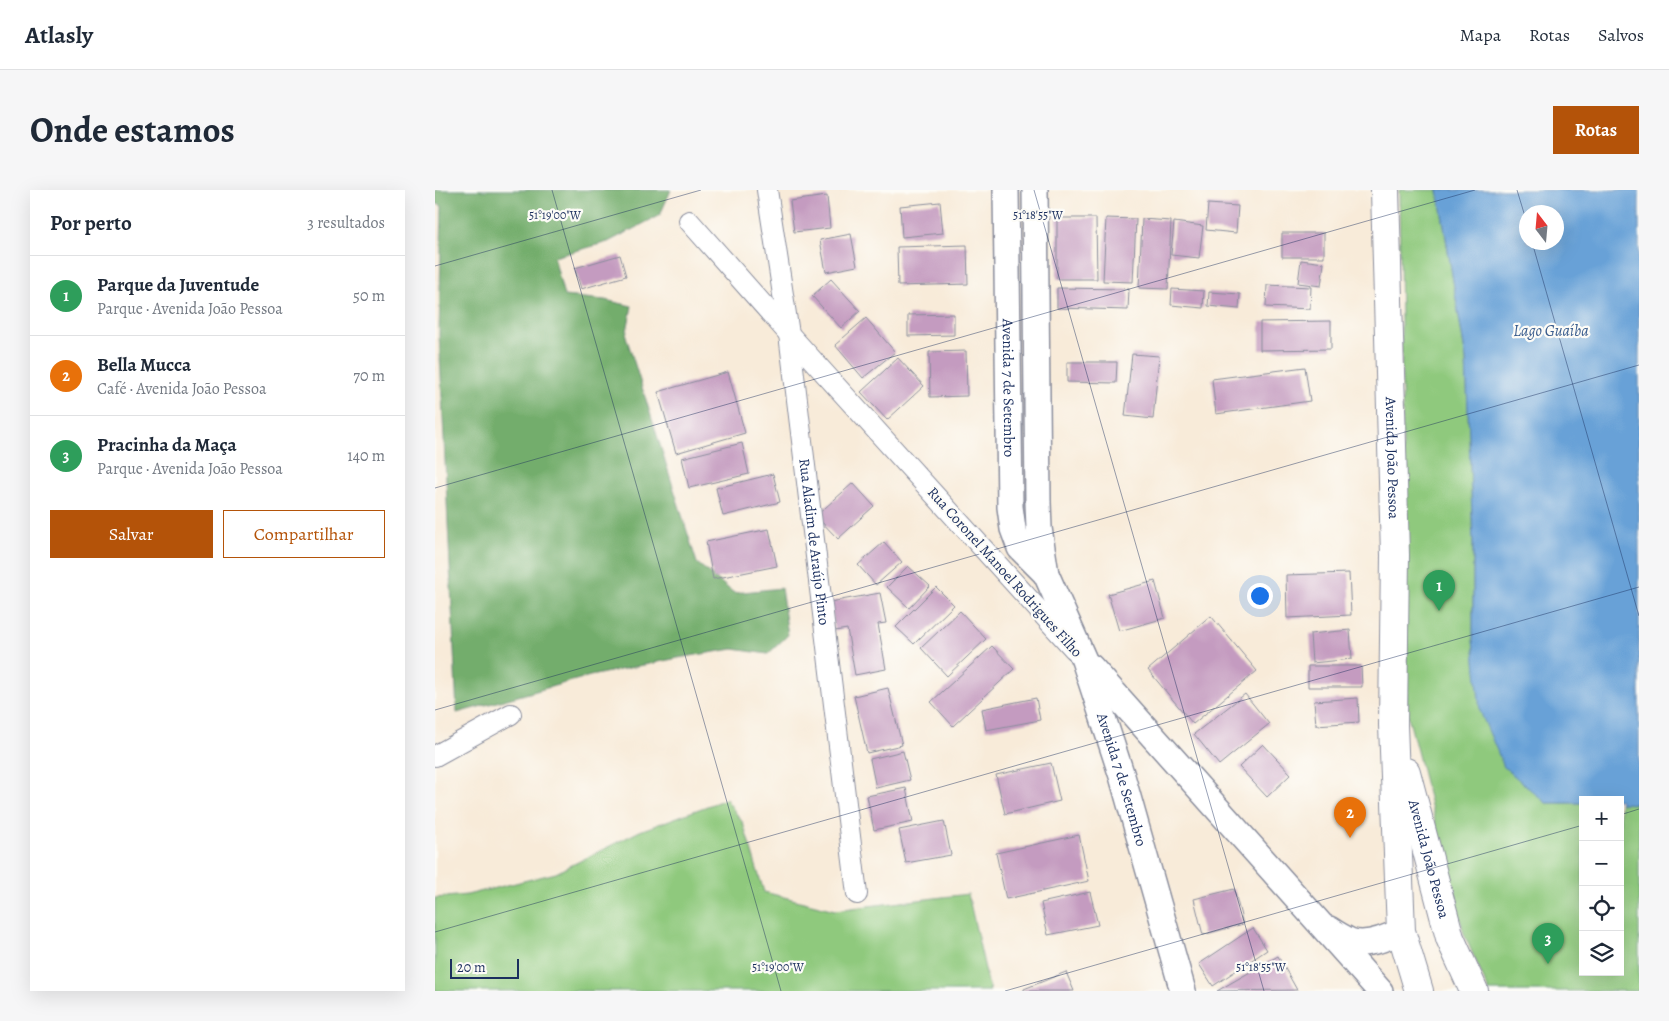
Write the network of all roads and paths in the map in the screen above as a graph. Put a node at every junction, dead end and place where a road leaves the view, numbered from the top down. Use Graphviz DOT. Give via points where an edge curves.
graph roads {
  1 [pos="767,190"];
  2 [pos="1006,190"];
  3 [pos="1035,190"];
  4 [pos="1385,190"];
  5 [pos="689,221"];
  6 [pos="789,334"];
  7 [pos="1037,433"];
  8 [pos="1009,434"];
  9 [pos="1045,574"];
  10 [pos="1084,660"];
  11 [pos="511,714"];
  12 [pos="1393,725"];
  13 [pos="435,756"];
  14 [pos="857,894"];
  15 [pos="1320,924"];
  16 [pos="1401,931"];
  17 [pos="1183,991"];
  18 [pos="1380,991"];
  19 [pos="1419,991"];
  20 [pos="1474,991"];
  1 -- 6 [label="street, Rua Aladim de Araújo Pinto"];
  2 -- 8 [label="street, Avenida 7 de Setembro"];
  3 -- 7 [label="street, Avenida 7 de Setembro"];
  4 -- 12 [label="main road, Avenida João Pessoa" via="1395,555"];
  5 -- 6 [label="street, Rua Coronel Manoel Rodrigues Filho"];
  6 -- 10 [label="street, Rua Coronel Manoel Rodrigues Filho"];
  6 -- 14 [label="street, Rua Aladim de Araújo Pinto"];
  7 -- 8 [label="street"];
  7 -- 9 [label="street, Avenida 7 de Setembro" via="1039,528"];
  8 -- 9 [label="street, Avenida 7 de Setembro" via="1013,529 1019,548"];
  9 -- 10 [label="street, Avenida 7 de Setembro"];
  10 -- 15 [label="street, Rua Coronel Manoel Rodrigues Filho"];
  10 -- 17 [label="street, Avenida 7 de Setembro" via="1122,776"];
  11 -- 13 [label="street"];
  12 -- 16 [label="main road, Avenida João Pessoa"];
  12 -- 20 [label="main road, Avenida João Pessoa" via="1450,938"];
  15 -- 16 [label="street, Rua Coronel Manoel Rodrigues Filho" via="1351,942 1370,942"];
  15 -- 18 [label="street, Rua Coronel Manoel Rodrigues Filho"];
  16 -- 19 [label="main road, Avenida João Pessoa"];
}
